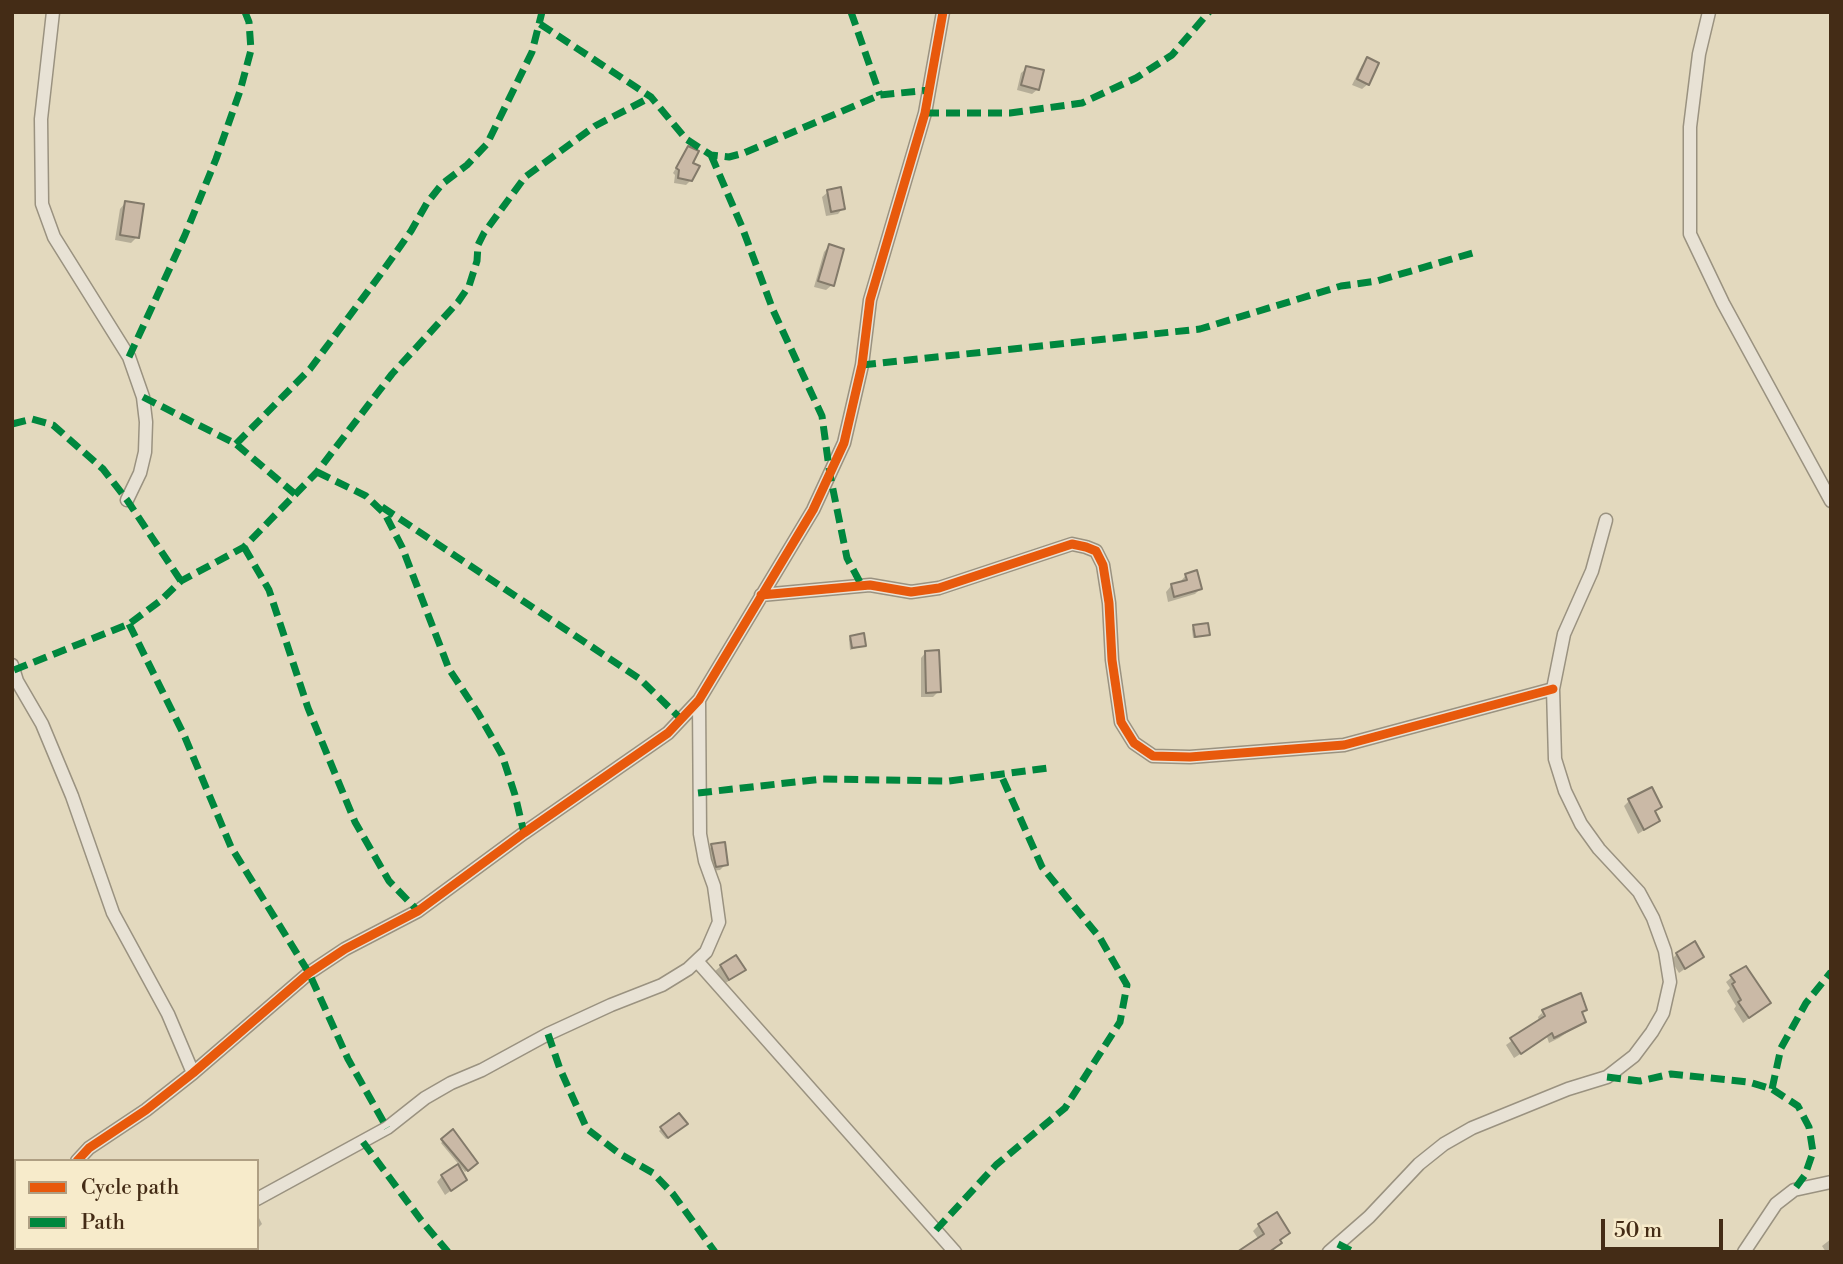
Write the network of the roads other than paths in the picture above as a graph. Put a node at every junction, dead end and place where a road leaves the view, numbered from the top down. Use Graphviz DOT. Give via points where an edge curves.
graph roads {
  1 [pos="53,12"];
  2 [pos="943,12"];
  3 [pos="1709,12"];
  4 [pos="127,500"];
  5 [pos="1831,501"];
  6 [pos="1606,520"];
  7 [pos="761,595"];
  8 [pos="12,665"];
  9 [pos="15,683"];
  10 [pos="1553,689"];
  11 [pos="699,700"];
  12 [pos="697,961"];
  13 [pos="193,1073"];
  14 [pos="79,1159"];
  15 [pos="1831,1182"];
  16 [pos="259,1198"];
  17 [pos="955,1252"];
  18 [pos="1329,1252"];
  19 [pos="1744,1252"];
  1 -- 4 [label="street" via="41,119 42,204 54,237 129,357 144,397 145,452"];
  2 -- 7 [label="street" via="925,113 870,300 862,365 844,443 813,510"];
  3 -- 5 [label="street" via="1690,127 1690,234"];
  6 -- 10 [label="street" via="1592,571 1564,634"];
  7 -- 10 [label="street" via="870,585 911,592 939,588 1072,544 1096,551 1110,603 1121,722 1134,743 1153,757 1344,745"];
  7 -- 11 [label="street"];
  8 -- 9 [label="street"];
  9 -- 13 [label="street" via="42,724 113,913 169,1014"];
  10 -- 18 [label="street" via="1555,759 1564,791 1581,824 1639,892 1653,918 1670,982 1663,1013 1634,1056 1607,1077 1472,1128 1444,1144"];
  11 -- 12 [label="street" via="700,834 719,922"];
  11 -- 13 [label="street" via="668,733 418,911 309,973"];
  12 -- 16 [label="street" via="662,985 586,1016 451,1083 387,1128"];
  12 -- 17 [label="street"];
  13 -- 14 [label="street"];
  15 -- 19 [label="street" via="1794,1191 1776,1204"];
}
